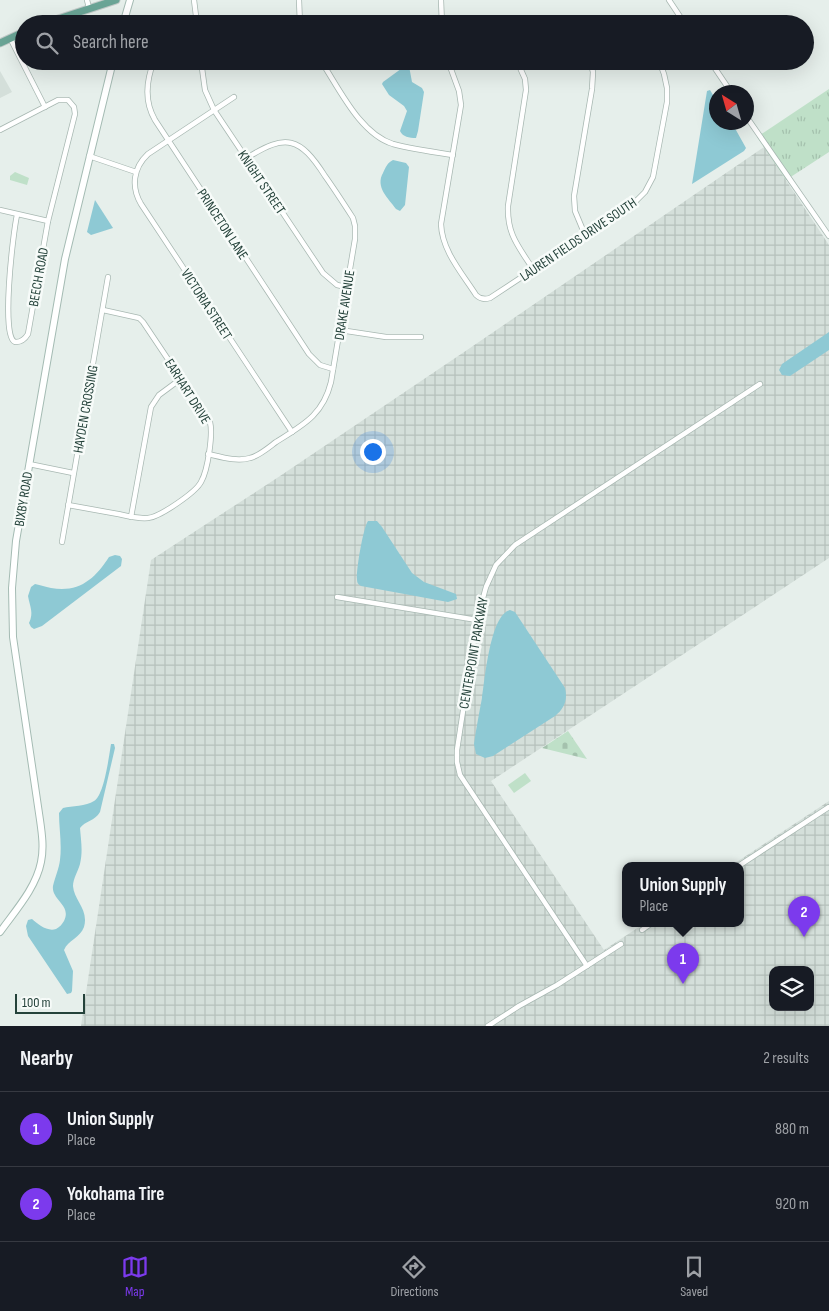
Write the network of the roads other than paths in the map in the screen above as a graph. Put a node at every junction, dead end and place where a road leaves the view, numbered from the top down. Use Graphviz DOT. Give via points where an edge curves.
graph roads {
  1 [pos="87,0"];
  2 [pos="116,0"];
  3 [pos="130,0"];
  4 [pos="194,0"];
  5 [pos="299,0"];
  6 [pos="441,0"];
  7 [pos="669,0"];
  8 [pos="89,8"];
  9 [pos="69,15"];
  10 [pos="126,15"];
  11 [pos="195,15"];
  12 [pos="300,15"];
  13 [pos="442,15"];
  14 [pos="679,15"];
  15 [pos="15,36"];
  16 [pos="10,38"];
  17 [pos="0,43"];
  18 [pos="15,48"];
  19 [pos="26,70"];
  20 [pos="111,70"];
  21 [pos="152,70"];
  22 [pos="202,70"];
  23 [pos="327,70"];
  24 [pos="451,70"];
  25 [pos="521,70"];
  26 [pos="592,70"];
  27 [pos="662,70"];
  28 [pos="716,70"];
  29 [pos="726,85"];
  30 [pos="234,97"];
  31 [pos="45,107"];
  32 [pos="214,110"];
  33 [pos="754,128"];
  34 [pos="0,130"];
  35 [pos="168,140"];
  36 [pos="453,155"];
  37 [pos="89,156"];
  38 [pos="247,158"];
  39 [pos="136,172"];
  40 [pos="0,210"];
  41 [pos="17,215"];
  42 [pos="48,221"];
  43 [pos="585,235"];
  44 [pos="829,236"];
  45 [pos="533,269"];
  46 [pos="108,277"];
  47 [pos="346,287"];
  48 [pos="3,293"];
  49 [pos="2,309"];
  50 [pos="103,310"];
  51 [pos="3,324"];
  52 [pos="340,330"];
  53 [pos="4,335"];
  54 [pos="421,337"];
  55 [pos="333,369"];
  56 [pos="182,378"];
  57 [pos="760,384"];
  58 [pos="292,432"];
  59 [pos="208,454"];
  60 [pos="29,464"];
  61 [pos="73,473"];
  62 [pos="68,505"];
  63 [pos="131,516"];
  64 [pos="62,542"];
  65 [pos="337,597"];
  66 [pos="477,620"];
  67 [pos="829,807"];
  68 [pos="744,862"];
  69 [pos="646,927"];
  70 [pos="642,930"];
  71 [pos="0,932"];
  72 [pos="621,944"];
  73 [pos="587,966"];
  74 [pos="488,1026"];
  1 -- 8 [label="street"];
  2 -- 8 [label="main road"];
  3 -- 10 [label="street"];
  4 -- 11 [label="street"];
  5 -- 12 [label="street"];
  6 -- 13 [label="street"];
  7 -- 14 [label="street"];
  8 -- 9 [label="main road"];
  15 -- 16 [label="main road"];
  16 -- 17 [label="main road"];
  16 -- 18 [label="street"];
  19 -- 31 [label="street"];
  20 -- 37 [label="street, BIXBY ROAD"];
  21 -- 35 [label="street, PRINCETON LANE" via="147,88 148,102"];
  22 -- 32 [label="street, KNIGHT STREET" via="205,90"];
  23 -- 36 [label="street" via="358,118 378,136 391,143"];
  24 -- 36 [label="street" via="460,98"];
  25 -- 45 [label="street" via="526,90 508,221 516,244"];
  26 -- 43 [label="street" via="574,205"];
  27 -- 43 [label="street, LAUREN FIELDS DRIVE SOUTH" via="666,81 667,102 650,183 637,200"];
  28 -- 29 [label="street"];
  30 -- 32 [label="street"];
  31 -- 34 [label="street"];
  31 -- 42 [label="street, BEECH ROAD" via="65,99 75,110"];
  32 -- 35 [label="street"];
  32 -- 38 [label="street, KNIGHT STREET"];
  33 -- 44 [label="street"];
  35 -- 39 [label="street" via="148,154"];
  35 -- 55 [label="street, PRINCETON LANE" via="310,354 320,365"];
  36 -- 45 [label="street, LAUREN FIELDS DRIVE SOUTH" via="442,235 445,246 476,295 490,298"];
  37 -- 39 [label="street"];
  37 -- 60 [label="street, BIXBY ROAD" via="65,259"];
  38 -- 47 [label="street, KNIGHT STREET" via="323,273 331,281"];
  38 -- 47 [label="street, DRAKE AVENUE" via="266,146 285,142 303,148 315,160 355,226"];
  39 -- 58 [label="street, VICTORIA STREET" via="135,189 141,204"];
  40 -- 41 [label="street"];
  41 -- 42 [label="street"];
  41 -- 48 [label="street"];
  42 -- 53 [label="street, BEECH ROAD" via="28,334 18,342 8,340"];
  43 -- 45 [label="street, LAUREN FIELDS DRIVE SOUTH"];
  46 -- 50 [label="street, HAYDEN CROSSING"];
  47 -- 52 [label="street, DRAKE AVENUE"];
  49 -- 51 [label="street"];
  50 -- 56 [label="street, EARHART DRIVE" via="143,322"];
  50 -- 61 [label="street, HAYDEN CROSSING"];
  52 -- 54 [label="street" via="386,337"];
  52 -- 55 [label="street, DRAKE AVENUE"];
  55 -- 58 [label="street, DRAKE AVENUE" via="328,395 322,406"];
  56 -- 59 [label="street, EARHART DRIVE" via="210,422"];
  56 -- 63 [label="street" via="159,395 151,407"];
  57 -- 66 [label="street, CENTERPOINT PARKWAY" via="515,545 493,570"];
  58 -- 59 [label="street, DRAKE AVENUE" via="249,459"];
  59 -- 63 [label="street, EARHART DRIVE" via="202,480 195,490 153,517"];
  60 -- 61 [label="street"];
  60 -- 71 [label="street, BIXBY ROAD" via="15,551 12,611 14,647 43,850 35,880"];
  61 -- 62 [label="street, HAYDEN CROSSING"];
  62 -- 63 [label="street, EARHART DRIVE"];
  62 -- 64 [label="street, HAYDEN CROSSING"];
  65 -- 66 [label="street"];
  66 -- 73 [label="street, CENTERPOINT PARKWAY" via="457,750 460,775"];
  67 -- 68 [label="street"];
  69 -- 70 [label="street"];
  72 -- 73 [label="street"];
  73 -- 74 [label="street"];
}
